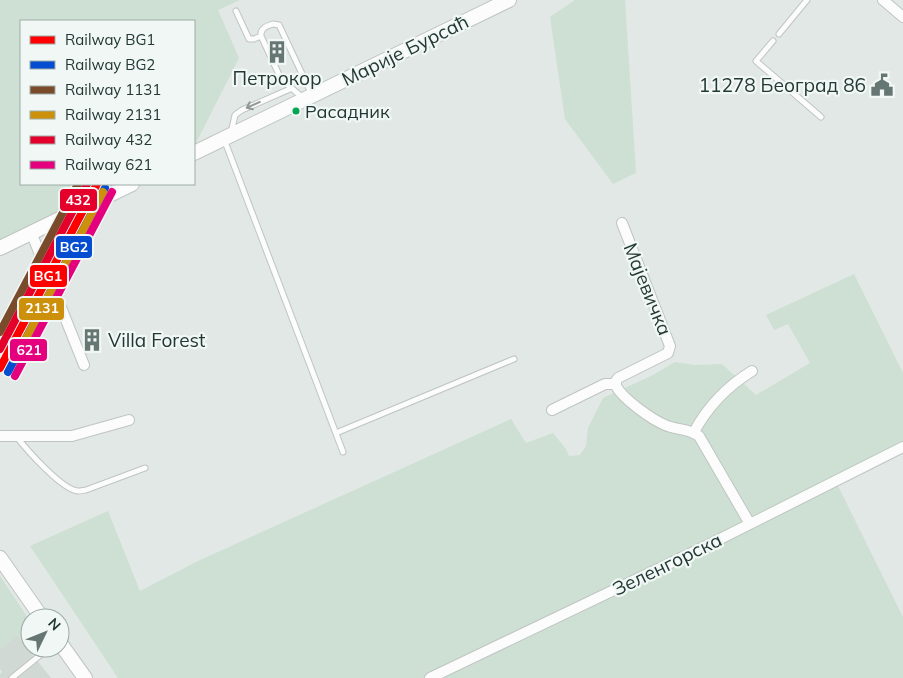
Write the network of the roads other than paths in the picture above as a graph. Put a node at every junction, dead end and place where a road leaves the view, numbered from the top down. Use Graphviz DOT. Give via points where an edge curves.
graph roads {
  1 [pos="508,0"];
  2 [pos="807,0"];
  3 [pos="883,0"];
  4 [pos="236,11"];
  5 [pos="903,17"];
  6 [pos="779,34"];
  7 [pos="261,36"];
  8 [pos="773,41"];
  9 [pos="290,89"];
  10 [pos="308,98"];
  11 [pos="821,117"];
  12 [pos="227,137"];
  13 [pos="195,153"];
  14 [pos="130,185"];
  15 [pos="622,223"];
  16 [pos="31,232"];
  17 [pos="0,248"];
  18 [pos="514,359"];
  19 [pos="84,365"];
  20 [pos="752,371"];
  21 [pos="616,384"];
  22 [pos="552,410"];
  23 [pos="129,420"];
  24 [pos="694,432"];
  25 [pos="336,434"];
  26 [pos="0,436"];
  27 [pos="16,436"];
  28 [pos="902,451"];
  29 [pos="343,452"];
  30 [pos="145,468"];
  31 [pos="750,524"];
  32 [pos="0,558"];
  33 [pos="35,608"];
  34 [pos="70,657"];
  35 [pos="37,658"];
  36 [pos="435,677"];
  37 [pos="12,678"];
  38 [pos="85,678"];
  1 -- 10 [label="street, Марије Бурсаћ"];
  2 -- 6 [label="lane"];
  3 -- 5 [label="street"];
  4 -- 7 [label="lane" via="249,39"];
  7 -- 9 [label="lane" via="281,79"];
  7 -- 10 [label="lane" via="264,28 279,25"];
  8 -- 11 [label="lane" via="756,61"];
  9 -- 10 [label="lane"];
  9 -- 12 [label="lane, one-way" via="242,110 236,115"];
  10 -- 12 [label="street, Марије Бурсаћ"];
  12 -- 13 [label="street, Марије Бурсаћ"];
  12 -- 25 [label="lane"];
  14 -- 16 [label="street"];
  15 -- 21 [label="street, Мајевичка" via="670,346 668,353 618,378"];
  16 -- 17 [label="street"];
  16 -- 19 [label="street"];
  18 -- 25 [label="lane"];
  20 -- 24 [label="street" via="719,396"];
  21 -- 22 [label="street, Мајевичка" via="605,384"];
  21 -- 24 [label="street" via="619,391 650,416 668,426"];
  23 -- 27 [label="street" via="72,436"];
  24 -- 31 [label="street" via="702,439"];
  25 -- 29 [label="lane"];
  26 -- 27 [label="street"];
  27 -- 30 [label="lane" via="61,482 78,491"];
  28 -- 31 [label="street, Зеленгорска"];
  31 -- 36 [label="street, Зеленгорска"];
  32 -- 33 [label="street"];
  34 -- 38 [label="street"];
  35 -- 37 [label="lane"];
}
